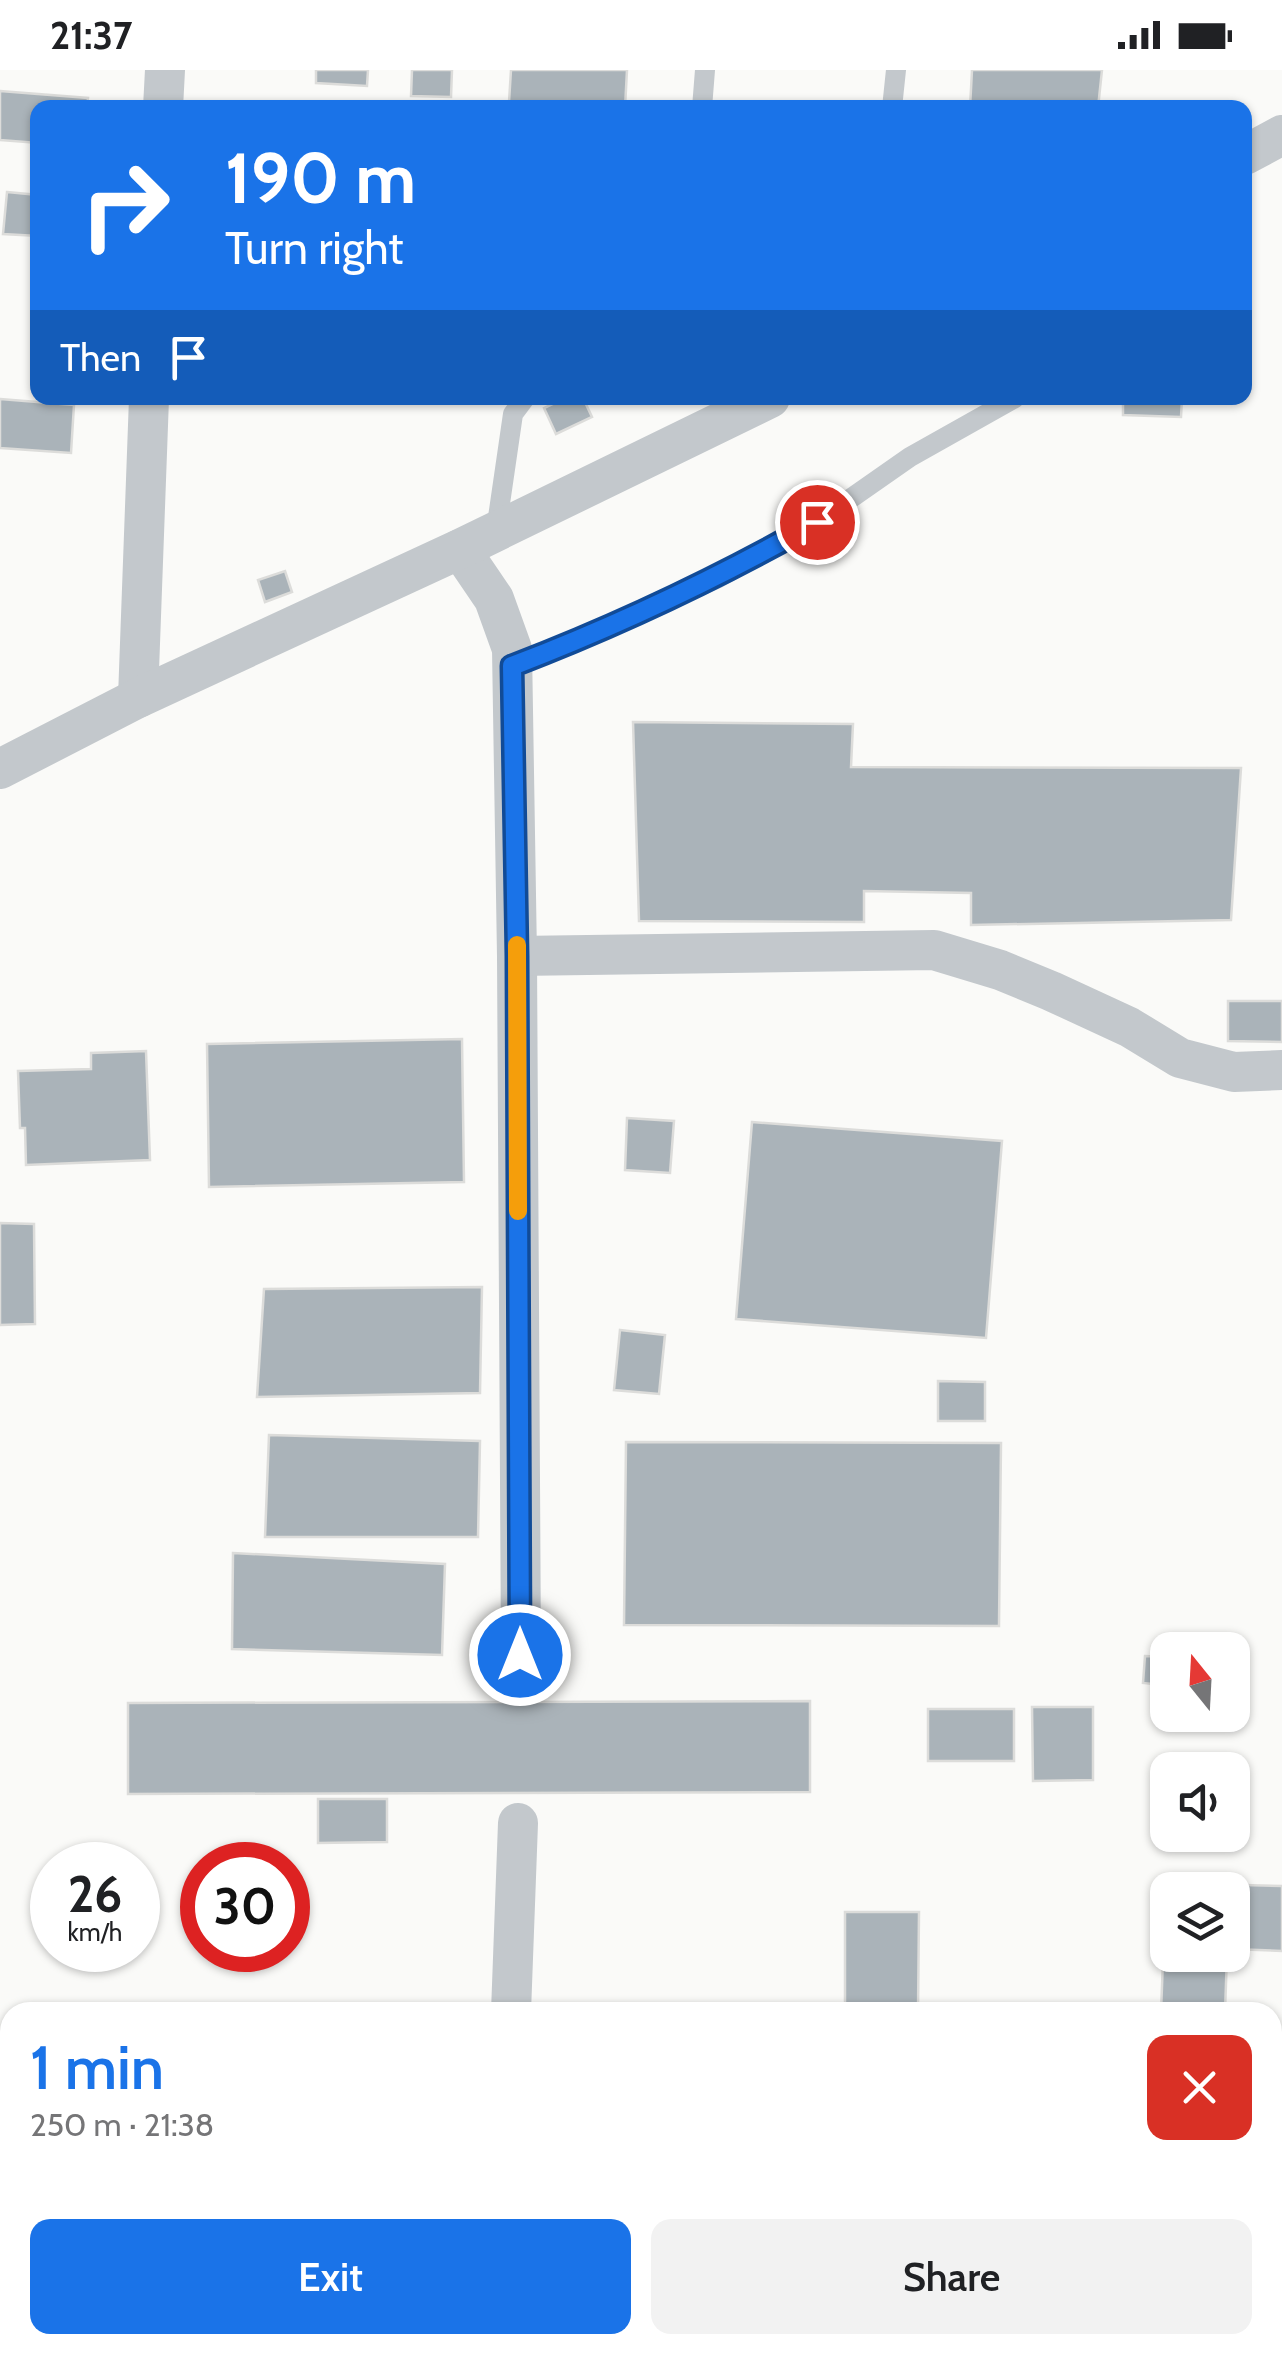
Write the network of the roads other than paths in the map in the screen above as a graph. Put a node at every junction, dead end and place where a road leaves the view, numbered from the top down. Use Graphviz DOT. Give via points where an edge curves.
graph roads {
  1 [pos="165,70"];
  2 [pos="705,70"];
  3 [pos="896,70"];
  4 [pos="164,100"];
  5 [pos="703,100"];
  6 [pos="893,100"];
  7 [pos="1282,135"];
  8 [pos="1252,151"];
  9 [pos="150,405"];
  10 [pos="520,405"];
  11 [pos="1003,405"];
  12 [pos="728,407"];
  13 [pos="496,531"];
  14 [pos="460,549"];
  15 [pos="512,666"];
  16 [pos="138,698"];
  17 [pos="0,768"];
  18 [pos="517,956"];
  19 [pos="1282,1070"];
  20 [pos="520,1655"];
  21 [pos="518,1823"];
  22 [pos="512,2002"];
  1 -- 4 [label="street"];
  2 -- 5 [label="lane"];
  3 -- 6 [label="lane"];
  7 -- 8 [label="street"];
  9 -- 16 [label="street"];
  10 -- 13 [label="lane"];
  11 -- 15 [label="lane" via="718,578"];
  12 -- 13 [label="street"];
  13 -- 14 [label="street"];
  14 -- 15 [label="street" via="494,599"];
  14 -- 16 [label="street"];
  15 -- 18 [label="street"];
  16 -- 17 [label="street"];
  18 -- 19 [label="street" via="934,950 1050,991 1180,1058 1234,1072"];
  18 -- 20 [label="street"];
  21 -- 22 [label="street"];
}
